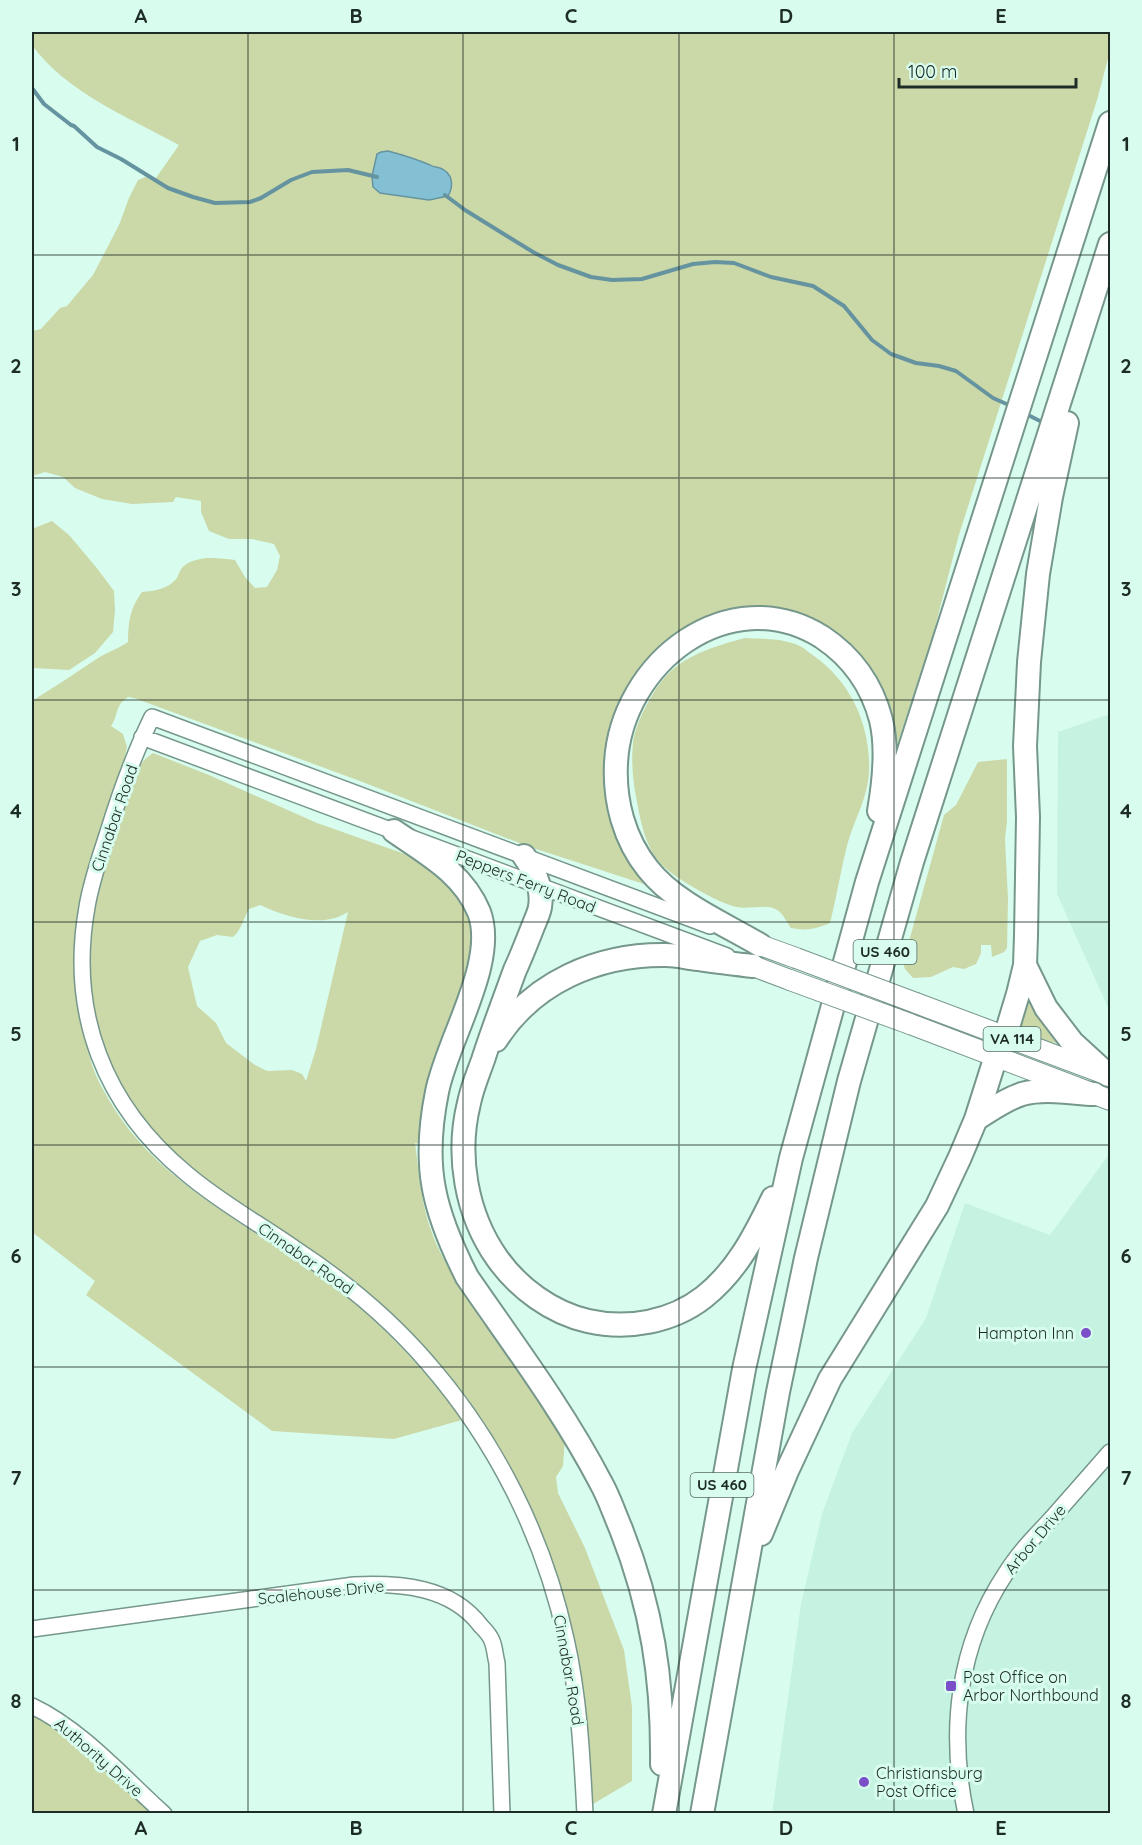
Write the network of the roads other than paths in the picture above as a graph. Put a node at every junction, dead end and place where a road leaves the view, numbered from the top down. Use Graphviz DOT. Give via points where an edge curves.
graph roads {
  1 [pos="1110,123"];
  2 [pos="1110,244"];
  3 [pos="1078,344"];
  4 [pos="152,717"];
  5 [pos="142,737"];
  6 [pos="394,831"];
  7 [pos="524,856"];
  8 [pos="867,882"];
  9 [pos="538,886"];
  10 [pos="757,955"];
  11 [pos="1025,964"];
  12 [pos="1000,1046"];
  13 [pos="1109,1075"];
  14 [pos="477,1079"];
  15 [pos="1102,1097"];
  16 [pos="976,1119"];
  17 [pos="791,1158"];
  18 [pos="1110,1452"];
  19 [pos="744,1574"];
  20 [pos="32,1629"];
  21 [pos="32,1706"];
  22 [pos="164,1814"];
  23 [pos="502,1814"];
  24 [pos="585,1814"];
  25 [pos="658,1814"];
  26 [pos="664,1814"];
  27 [pos="702,1814"];
  28 [pos="966,1814"];
  1 -- 8 [label="highway, US 460"];
  2 -- 3 [label="highway, US 460"];
  3 -- 11 [label="highway" via="1038,574 1029,662"];
  3 -- 19 [label="highway, US 460" via="912,862 861,1038 801,1280"];
  4 -- 5 [label="street, Cinnabar Road"];
  4 -- 7 [label="street, Peppers Ferry Road / VA 114"];
  5 -- 6 [label="street, Peppers Ferry Road / VA 114"];
  5 -- 24 [label="street, Cinnabar Road" via="115,809 86,908 84,1004 105,1072 129,1114 156,1146 215,1195 318,1264 380,1314 431,1366 477,1426 519,1501 543,1557 559,1609 577,1707"];
  6 -- 9 [label="street, Peppers Ferry Road / VA 114"];
  6 -- 25 [label="highway" via="459,879 480,914 483,954 437,1090 430,1141 434,1196 452,1248 467,1276 583,1450 633,1559 659,1671 662,1743"];
  7 -- 9 [label="highway"];
  7 -- 10 [label="street, Peppers Ferry Road / VA 114"];
  8 -- 10 [label="highway" via="881,800 884,746 875,700 847,656 807,628 785,620 718,624 674,648 658,663 630,704 621,728 616,753 617,802 634,850 648,870"];
  8 -- 17 [label="highway, US 460"];
  9 -- 10 [label="street, Peppers Ferry Road / VA 114"];
  9 -- 14 [label="highway" via="540,907"];
  10 -- 12 [label="main road, Peppers Ferry Road / VA 114, bridge" via="796,958 916,1003"];
  10 -- 12 [label="main road, Peppers Ferry Road / VA 114, bridge" via="790,980 910,1024"];
  10 -- 14 [label="highway" via="639,956 603,962 571,974 550,985 515,1016 487,1055"];
  11 -- 12 [label="highway"];
  11 -- 13 [label="highway" via="1046,1008 1072,1042"];
  12 -- 13 [label="main road, VA 114"];
  12 -- 15 [label="main road, VA 114"];
  12 -- 16 [label="highway"];
  14 -- 17 [label="highway" via="469,1103 463,1150 469,1198 478,1225 503,1266 523,1286 541,1301 588,1321 632,1325 686,1310 703,1298 744,1252"];
  15 -- 16 [label="highway" via="1041,1091 1022,1094"];
  16 -- 19 [label="highway" via="937,1206 830,1379"];
  17 -- 26 [label="highway, US 460" via="744,1369"];
  18 -- 28 [label="street, Arbor Drive" via="1022,1551 992,1596 972,1641 963,1675 957,1729"];
  19 -- 27 [label="highway, US 460"];
  20 -- 23 [label="street, Scalehouse Drive" via="354,1585 390,1584 422,1589 452,1600 475,1618 492,1640 497,1664"];
  21 -- 22 [label="street, Authority Drive" via="82,1739"];
}
